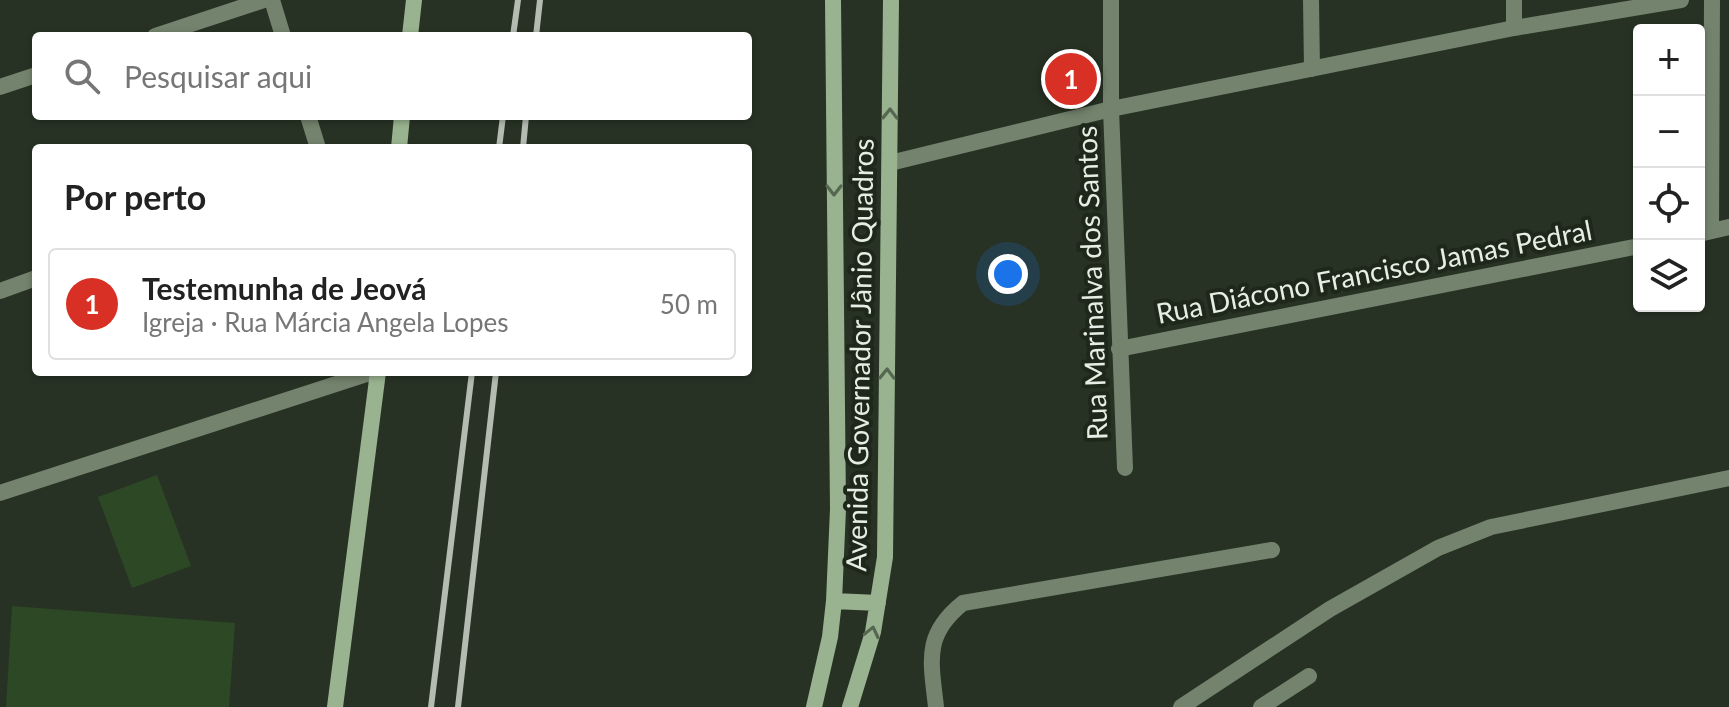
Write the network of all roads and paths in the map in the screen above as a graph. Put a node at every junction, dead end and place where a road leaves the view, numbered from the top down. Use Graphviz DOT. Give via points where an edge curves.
graph roads {
  1 [pos="264,0"];
  2 [pos="272,0"];
  3 [pos="414,0"];
  4 [pos="833,0"];
  5 [pos="891,0"];
  6 [pos="1111,0"];
  7 [pos="1311,0"];
  8 [pos="1514,0"];
  9 [pos="1681,0"];
  10 [pos="1712,0"];
  11 [pos="1514,28"];
  12 [pos="167,32"];
  13 [pos="282,32"];
  14 [pos="410,32"];
  15 [pos="1312,69"];
  16 [pos="32,76"];
  17 [pos="0,87"];
  18 [pos="1111,109"];
  19 [pos="309,120"];
  20 [pos="402,120"];
  21 [pos="317,144"];
  22 [pos="399,144"];
  23 [pos="890,163"];
  24 [pos="1729,227"];
  25 [pos="1705,232"];
  26 [pos="1633,247"];
  27 [pos="32,279"];
  28 [pos="0,291"];
  29 [pos="1119,349"];
  30 [pos="364,376"];
  31 [pos="376,376"];
  32 [pos="1125,468"];
  33 [pos="1729,478"];
  34 [pos="0,493"];
  35 [pos="1272,550"];
  36 [pos="834,601"];
  37 [pos="878,603"];
  38 [pos="1309,676"];
  39 [pos="335,707"];
  40 [pos="814,707"];
  41 [pos="850,707"];
  42 [pos="936,707"];
  43 [pos="1181,707"];
  44 [pos="1261,707"];
  1 -- 12 [label="street"];
  2 -- 13 [label="street"];
  3 -- 14 [label="main road"];
  4 -- 36 [label="main road, Avenida Governador Jânio Quadros, one-way" via="838,509"];
  23 -- 5 [label="main road, Avenida Governador Jânio Quadros, one-way"];
  6 -- 18 [label="street, Rua Marinalva dos Santos"];
  7 -- 15 [label="street"];
  8 -- 11 [label="street"];
  9 -- 11 [label="street"];
  10 -- 25 [label="street"];
  11 -- 15 [label="street"];
  15 -- 18 [label="street"];
  16 -- 17 [label="street"];
  18 -- 23 [label="street"];
  18 -- 29 [label="street, Rua Marinalva dos Santos"];
  19 -- 21 [label="street"];
  20 -- 22 [label="main road"];
  37 -- 23 [label="main road, Avenida Governador Jânio Quadros, one-way" via="885,557"];
  24 -- 25 [label="street"];
  26 -- 29 [label="street, Rua Diácono Francisco Jamas Pedral"];
  27 -- 28 [label="street"];
  29 -- 32 [label="street, Rua Marinalva dos Santos"];
  30 -- 34 [label="street"];
  31 -- 39 [label="main road"];
  33 -- 43 [label="street" via="1491,527 1438,548 1330,609"];
  35 -- 42 [label="street" via="963,603 939,627 933,644"];
  36 -- 37 [label="main road"];
  36 -- 40 [label="main road, Avenida Governador Jânio Quadros"];
  41 -- 37 [label="main road, Avenida Governador Jânio Quadros, one-way"];
  38 -- 44 [label="street"];
}
